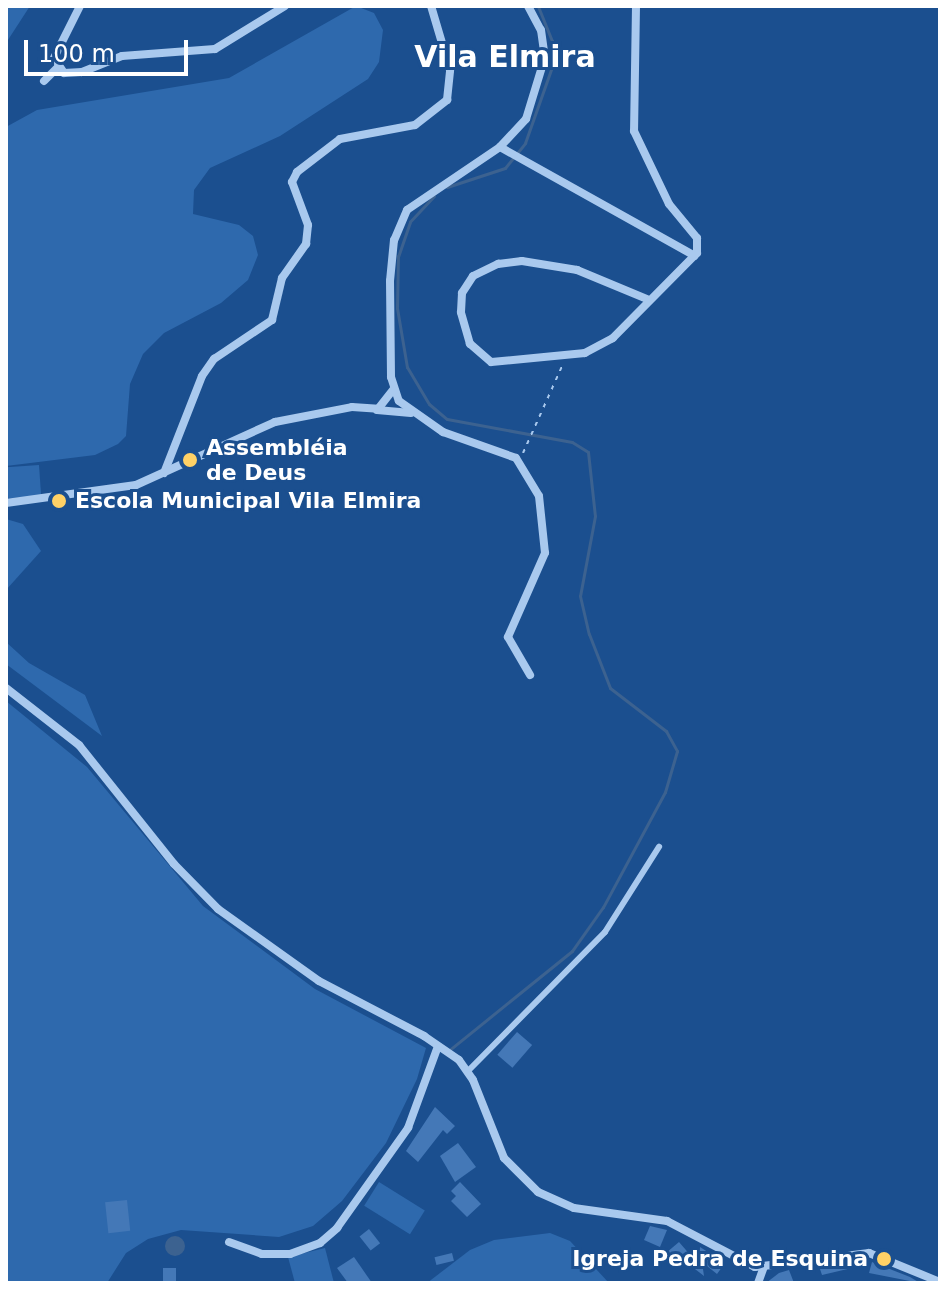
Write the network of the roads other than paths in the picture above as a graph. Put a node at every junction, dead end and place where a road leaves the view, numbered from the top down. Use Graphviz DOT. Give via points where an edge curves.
graph roads {
  1 [pos="80,6"];
  2 [pos="285,6"];
  3 [pos="431,6"];
  4 [pos="528,6"];
  5 [pos="636,6"];
  6 [pos="56,69"];
  7 [pos="44,81"];
  8 [pos="500,147"];
  9 [pos="695,256"];
  10 [pos="647,299"];
  11 [pos="393,386"];
  12 [pos="372,411"];
  13 [pos="412,414"];
  14 [pos="164,473"];
  15 [pos="6,503"];
  16 [pos="530,675"];
  17 [pos="6,688"];
  18 [pos="659,847"];
  19 [pos="438,1046"];
  20 [pos="468,1071"];
  21 [pos="229,1242"];
  22 [pos="763,1269"];
  23 [pos="940,1282"];
  24 [pos="758,1283"];
  1 -- 6 [label="street" via="54,58"];
  2 -- 6 [label="street" via="209,51 122,56 73,74"];
  3 -- 14 [label="street" via="450,70 447,100 415,125 340,139 297,172 292,182 308,225 306,244 282,278 272,320 221,354 202,376"];
  4 -- 8 [label="street" via="544,40 542,78 526,119"];
  5 -- 9 [label="street" via="634,131 669,204 697,238"];
  6 -- 7 [label="street"];
  8 -- 9 [label="street"];
  8 -- 11 [label="street" via="426,193 403,215 391,265"];
  9 -- 10 [label="street"];
  10 -- 10 [label="street" via="603,345 566,358 506,364 485,359 470,344 463,325 464,287 488,267 538,261 577,270"];
  11 -- 12 [label="street" via="387,402"];
  11 -- 13 [label="street"];
  12 -- 13 [label="street"];
  12 -- 14 [label="street" via="352,407 275,422"];
  13 -- 16 [label="street" via="443,432 518,460 539,496 546,544 541,568 508,637"];
  14 -- 15 [label="street" via="119,490"];
  17 -- 19 [label="street" via="79,745 174,864 218,909 319,981"];
  18 -- 20 [label="lane" via="605,932"];
  19 -- 20 [label="street"];
  19 -- 21 [label="street" via="408,1128 337,1228 320,1243 290,1254 262,1254"];
  20 -- 22 [label="street" via="499,1150 531,1187 561,1205 667,1221"];
  22 -- 23 [label="street" via="869,1253"];
  22 -- 24 [label="street"];
}
